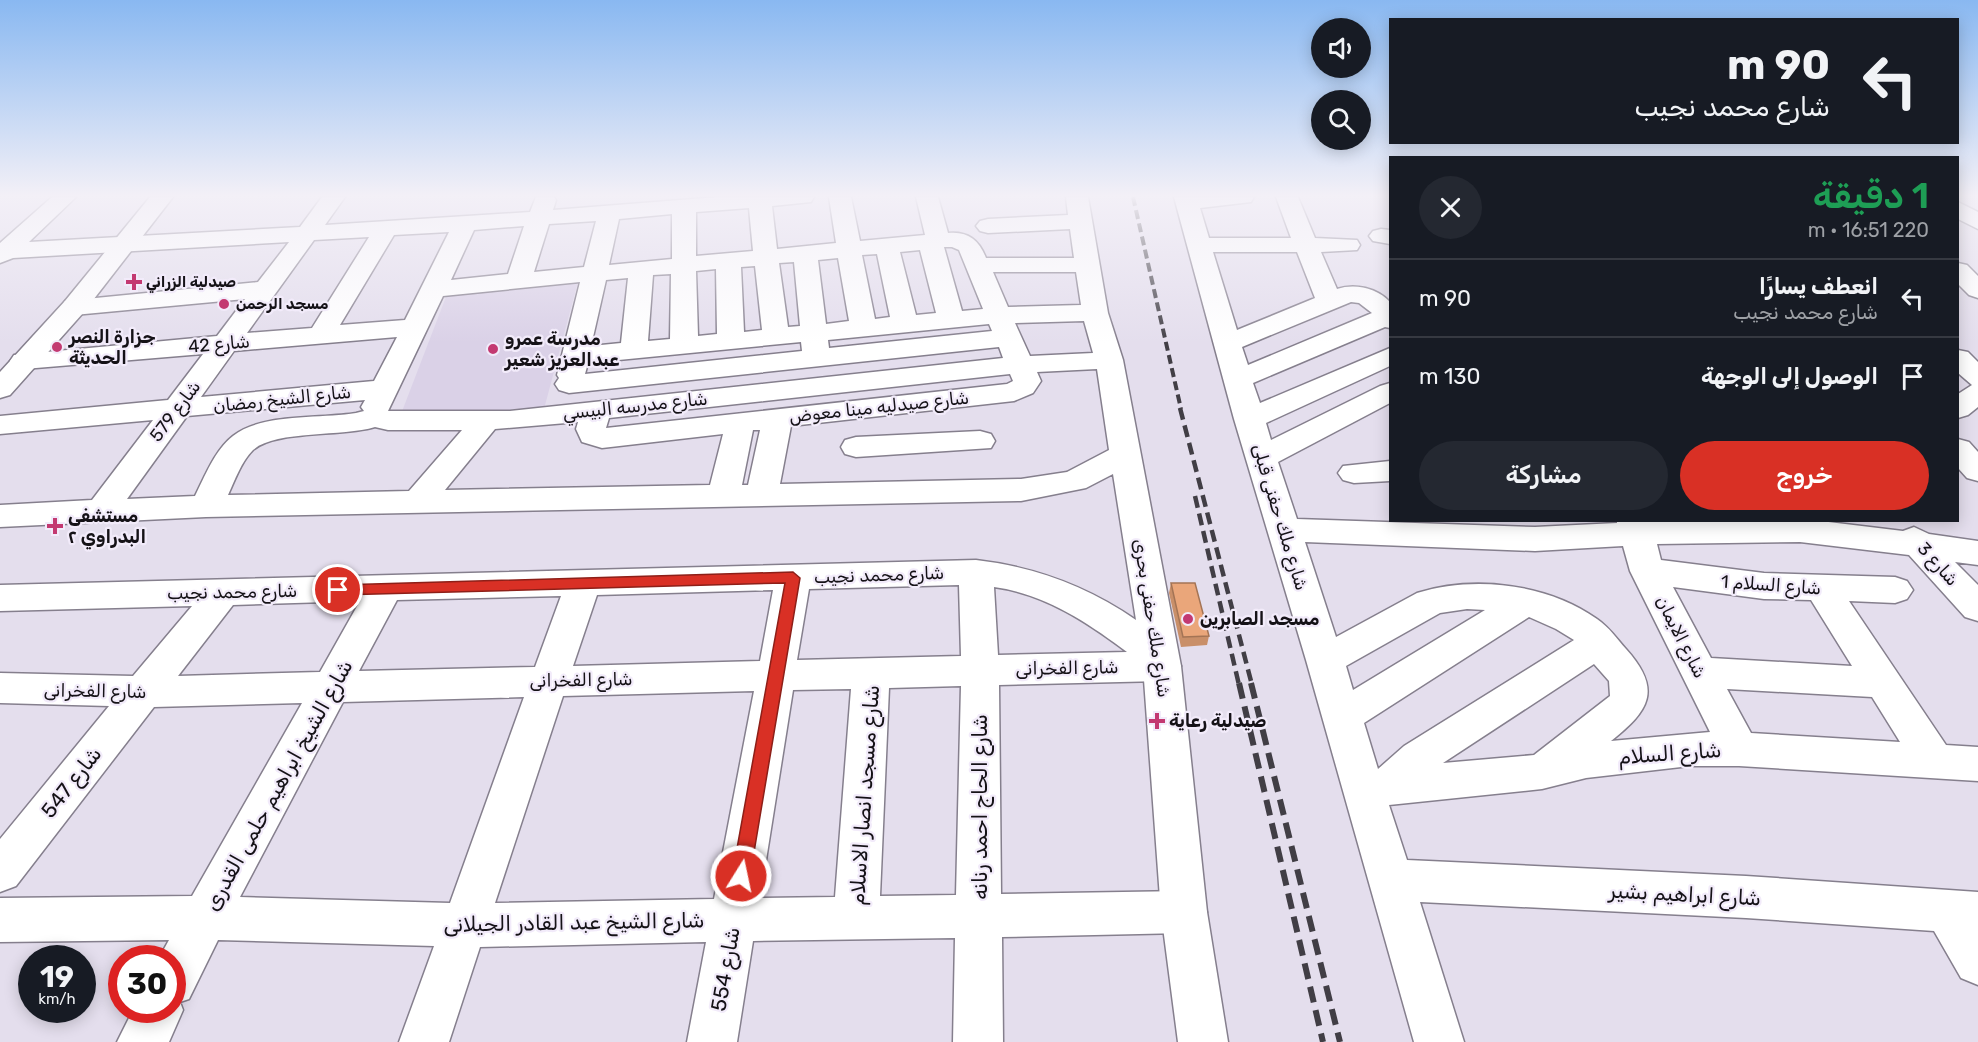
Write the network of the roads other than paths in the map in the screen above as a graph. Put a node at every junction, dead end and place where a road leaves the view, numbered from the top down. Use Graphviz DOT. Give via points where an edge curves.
graph roads {
  1 [pos="1201,245"];
  2 [pos="1308,245"];
  3 [pos="98,246"];
  4 [pos="117,246"];
  5 [pos="118,246"];
  6 [pos="298,246"];
  7 [pos="375,246"];
  8 [pos="454,246"];
  9 [pos="530,246"];
  10 [pos="602,246"];
  11 [pos="684,246"];
  12 [pos="765,246"];
  13 [pos="848,246"];
  14 [pos="887,246"];
  15 [pos="890,246"];
  16 [pos="942,246"];
  17 [pos="968,246"];
  18 [pos="1084,246"];
  19 [pos="849,249"];
  20 [pos="2,253"];
  21 [pos="805,254"];
  22 [pos="767,258"];
  23 [pos="729,261"];
  24 [pos="684,265"];
  25 [pos="1087,265"];
  26 [pos="977,266"];
  27 [pos="641,269"];
  28 [pos="1959,271"];
  29 [pos="595,274"];
  30 [pos="518,281"];
  31 [pos="266,289"];
  32 [pos="433,289"];
  33 [pos="1978,290"];
  34 [pos="1329,302"];
  35 [pos="74,307"];
  36 [pos="1095,313"];
  37 [pos="1389,318"];
  38 [pos="951,320"];
  39 [pos="905,324"];
  40 [pos="1003,326"];
  41 [pos="415,327"];
  42 [pos="863,328"];
  43 [pos="321,335"];
  44 [pos="776,337"];
  45 [pos="731,341"];
  46 [pos="226,343"];
  47 [pos="1227,344"];
  48 [pos="684,345"];
  49 [pos="634,350"];
  50 [pos="576,356"];
  51 [pos="1389,356"];
  52 [pos="1959,359"];
  53 [pos="8,360"];
  54 [pos="1109,360"];
  55 [pos="1019,365"];
  56 [pos="818,373"];
  57 [pos="1978,378"];
  58 [pos="1238,379"];
  59 [pos="569,384"];
  60 [pos="0,389"];
  61 [pos="385,389"];
  62 [pos="1978,392"];
  63 [pos="1389,393"];
  64 [pos="976,396"];
  65 [pos="1959,408"];
  66 [pos="177,410"];
  67 [pos="596,410"];
  68 [pos="562,414"];
  69 [pos="375,417"];
  70 [pos="777,419"];
  71 [pos="1250,419"];
  72 [pos="485,422"];
  73 [pos="740,423"];
  74 [pos="0,425"];
  75 [pos="980,441"];
  76 [pos="856,447"];
  77 [pos="1959,450"];
  78 [pos="1125,455"];
  79 [pos="1261,458"];
  80 [pos="1389,471"];
  81 [pos="1978,471"];
  82 [pos="1354,473"];
  83 [pos="984,490"];
  84 [pos="762,494"];
  85 [pos="724,495"];
  86 [pos="417,502"];
  87 [pos="206,506"];
  88 [pos="102,510"];
  89 [pos="0,516"];
  90 [pos="1635,528"];
  91 [pos="1283,530"];
  92 [pos="1531,530"];
  93 [pos="1908,532"];
  94 [pos="1978,553"];
  95 [pos="1647,571"];
  96 [pos="976,572"];
  97 [pos="793,578"];
  98 [pos="583,585"];
  99 [pos="385,589"];
  100 [pos="1822,589"];
  101 [pos="1895,590"];
  102 [pos="222,593"];
  103 [pos="0,598"];
  104 [pos="1523,604"];
  105 [pos="1978,608"];
  106 [pos="1598,643"];
  107 [pos="1325,660"];
  108 [pos="1161,661"];
  109 [pos="980,670"];
  110 [pos="1699,672"];
  111 [pos="871,673"];
  112 [pos="776,676"];
  113 [pos="550,681"];
  114 [pos="1884,683"];
  115 [pos="331,687"];
  116 [pos="0,688"];
  117 [pos="143,692"];
  118 [pos="1342,717"];
  119 [pos="1739,749"];
  120 [pos="1933,759"];
  121 [pos="1978,764"];
  122 [pos="1542,771"];
  123 [pos="1376,787"];
  124 [pos="0,872"];
  125 [pos="1391,880"];
  126 [pos="1962,911"];
  127 [pos="1184,912"];
  128 [pos="978,916"];
  129 [pos="205,918"];
  130 [pos="856,918"];
  131 [pos="0,920"];
  132 [pos="734,920"];
  133 [pos="464,925"];
  134 [pos="186,955"];
  135 [pos="1978,963"];
  136 [pos="152,1023"];
  137 [pos="142,1042"];
  138 [pos="424,1042"];
  139 [pos="712,1042"];
  140 [pos="978,1042"];
  141 [pos="1203,1042"];
  142 [pos="1439,1042"];
  1 -- 47 [label="street, شارع ملك حفنى قبلى"];
  2 -- 34 [label="street"];
  3 -- 20 [label="street"];
  4 -- 53 [label="street"];
  5 -- 35 [label="street"];
  6 -- 31 [label="street, شارع 579"];
  7 -- 43 [label="street"];
  8 -- 32 [label="street"];
  9 -- 30 [label="street"];
  10 -- 29 [label="street"];
  11 -- 24 [label="street"];
  12 -- 22 [label="street"];
  13 -- 19 [label="street"];
  14 -- 15 [label="street"];
  14 -- 19 [label="street"];
  14 -- 39 [label="street"];
  16 -- 38 [label="street"];
  17 -- 26 [label="street, شارع صيدليه مينا معوض"];
  18 -- 25 [label="street, شارع ملك حفنى بحرى"];
  19 -- 21 [label="street"];
  19 -- 42 [label="street"];
  21 -- 22 [label="street"];
  21 -- 56 [label="street"];
  22 -- 23 [label="street"];
  22 -- 44 [label="street"];
  23 -- 24 [label="street"];
  23 -- 45 [label="street"];
  24 -- 27 [label="street"];
  24 -- 48 [label="street"];
  25 -- 26 [label="street"];
  25 -- 36 [label="street, شارع ملك حفنى بحرى"];
  26 -- 40 [label="street, شارع صيدليه مينا معوض"];
  27 -- 29 [label="street"];
  27 -- 49 [label="street"];
  28 -- 33 [label="street"];
  29 -- 30 [label="street"];
  29 -- 50 [label="street"];
  30 -- 32 [label="street"];
  31 -- 35 [label="street"];
  31 -- 46 [label="street, شارع 579"];
  32 -- 41 [label="street"];
  34 -- 37 [label="street" via="1348,294 1370,296"];
  34 -- 47 [label="street"];
  35 -- 53 [label="street"];
  36 -- 40 [label="street"];
  36 -- 54 [label="street, شارع ملك حفنى بحرى"];
  37 -- 58 [label="street"];
  38 -- 39 [label="street"];
  38 -- 40 [label="street"];
  39 -- 42 [label="street"];
  40 -- 55 [label="street, شارع صيدليه مينا معوض"];
  40 -- 56 [label="street"];
  41 -- 43 [label="street, شارع 42"];
  41 -- 61 [label="street"];
  42 -- 56 [label="street"];
  43 -- 46 [label="street, شارع 42"];
  44 -- 45 [label="street"];
  44 -- 56 [label="street"];
  45 -- 48 [label="street"];
  46 -- 53 [label="street, شارع 42"];
  46 -- 66 [label="street, شارع 579"];
  47 -- 58 [label="street, شارع ملك حفنى قبلى"];
  48 -- 49 [label="street"];
  49 -- 50 [label="street"];
  50 -- 59 [label="street"];
  51 -- 71 [label="street"];
  52 -- 57 [label="street"];
  53 -- 60 [label="street"];
  54 -- 55 [label="street, شارع مدرسه البيسي"];
  54 -- 78 [label="street, شارع ملك حفنى بحرى"];
  55 -- 56 [label="street, شارع مدرسه البيسي"];
  55 -- 64 [label="street, شارع صيدليه مينا معوض" via="1027,381 1020,389"];
  56 -- 59 [label="street"];
  56 -- 64 [label="street, شارع صيدليه مينا معوض"];
  56 -- 67 [label="street, شارع مدرسه البيسي"];
  56 -- 70 [label="street, شارع صيدليه مينا معوض"];
  58 -- 71 [label="street, شارع ملك حفنى قبلى"];
  59 -- 68 [label="street"];
  61 -- 66 [label="street, شارع الشيخ رمضان"];
  61 -- 69 [label="street" via="373,413"];
  62 -- 65 [label="street"];
  63 -- 79 [label="street"];
  64 -- 75 [label="street"];
  66 -- 74 [label="street, شارع الشيخ رمضان"];
  66 -- 88 [label="street, شارع 579"];
  67 -- 68 [label="street, شارع مدرسه البيسي"];
  67 -- 73 [label="street, شارع صيدليه مينا معوض" via="592,433 602,438"];
  68 -- 72 [label="street, شارع مدرسه البيسي"];
  69 -- 72 [label="street, شارع مدرسه البيسي" via="388,421"];
  69 -- 87 [label="street" via="343,426 271,431 251,437 239,448"];
  70 -- 73 [label="street, شارع صيدليه مينا معوض"];
  70 -- 84 [label="street"];
  71 -- 79 [label="street, شارع ملك حفنى قبلى"];
  72 -- 86 [label="street"];
  73 -- 85 [label="street"];
  75 -- 76 [label="street"];
  75 -- 83 [label="street"];
  77 -- 81 [label="street"];
  78 -- 83 [label="street" via="1060,485"];
  78 -- 108 [label="street, شارع ملك حفنى بحرى"];
  79 -- 91 [label="street, شارع ملك حفنى قبلى"];
  80 -- 82 [label="street"];
  83 -- 84 [label="street"];
  84 -- 85 [label="street"];
  85 -- 86 [label="street"];
  86 -- 87 [label="street"];
  87 -- 88 [label="street"];
  88 -- 89 [label="street"];
  90 -- 92 [label="street"];
  90 -- 93 [label="street"];
  90 -- 95 [label="street, شارع الايمان"];
  91 -- 92 [label="street"];
  91 -- 107 [label="street, شارع ملك حفنى قبلى"];
  93 -- 94 [label="street"];
  93 -- 105 [label="street, شارع 3"];
  95 -- 100 [label="street, شارع السلام 1"];
  95 -- 110 [label="street, شارع الايمان"];
  96 -- 97 [label="street, شارع محمد نجيب"];
  96 -- 108 [label="street, شارع محمد نجيب" via="1027,579 1066,593 1100,612"];
  96 -- 109 [label="street, شارع الحاج احمد رنانه"];
  97 -- 98 [label="street, شارع محمد نجيب"];
  97 -- 112 [label="street, شارع 554"];
  98 -- 99 [label="street, شارع محمد نجيب"];
  98 -- 113 [label="street"];
  99 -- 102 [label="street, شارع محمد نجيب"];
  99 -- 115 [label="street, شارع الشيخ ابراهيم حلمى القدرى"];
  100 -- 101 [label="street, شارع السلام 1"];
  100 -- 114 [label="street"];
  102 -- 103 [label="street, شارع محمد نجيب"];
  102 -- 117 [label="street, شارع 547"];
  104 -- 106 [label="street" via="1567,618"];
  104 -- 107 [label="street" via="1476,596 1445,597"];
  104 -- 118 [label="street"];
  106 -- 122 [label="street" via="1629,681 1628,703"];
  106 -- 123 [label="street"];
  107 -- 118 [label="street, شارع ملك حفنى قبلى"];
  108 -- 109 [label="street, شارع الفخرانى"];
  108 -- 127 [label="street, شارع ملك حفنى بحرى"];
  109 -- 111 [label="street, شارع الفخرانى"];
  109 -- 128 [label="street, شارع الحاج احمد رنانه"];
  110 -- 114 [label="street"];
  110 -- 119 [label="street, شارع الايمان"];
  111 -- 112 [label="street, شارع الفخرانى"];
  111 -- 130 [label="street, شارع مسجد انصار الاسلام"];
  112 -- 113 [label="street, شارع الفخرانى"];
  112 -- 132 [label="street, شارع 554"];
  113 -- 115 [label="street, شارع الفخرانى"];
  113 -- 133 [label="street"];
  114 -- 120 [label="street"];
  115 -- 117 [label="street, شارع الفخرانى"];
  115 -- 129 [label="street, شارع الشيخ ابراهيم حلمى القدرى"];
  116 -- 117 [label="street, شارع الفخرانى"];
  117 -- 124 [label="street, شارع 547"];
  118 -- 123 [label="street, شارع ملك حفنى قبلى"];
  119 -- 120 [label="street, شارع السلام"];
  119 -- 122 [label="street, شارع السلام" via="1637,753"];
  120 -- 121 [label="street, شارع السلام"];
  122 -- 123 [label="street, شارع السلام"];
  123 -- 125 [label="street, شارع ملك حفنى قبلى"];
  125 -- 126 [label="street, شارع ابراهيم بشير"];
  125 -- 142 [label="street, شارع ملك حفنى قبلى"];
  126 -- 135 [label="street"];
  127 -- 128 [label="street, شارع الشيخ عبد القادر الجيلانى"];
  127 -- 141 [label="street, شارع ملك حفنى بحرى"];
  128 -- 130 [label="street, شارع الشيخ عبد القادر الجيلانى"];
  128 -- 140 [label="street, شارع الحاج احمد رنانه"];
  129 -- 131 [label="street, شارع الشيخ عبد القادر الجيلانى"];
  129 -- 133 [label="street, شارع الشيخ عبد القادر الجيلانى"];
  129 -- 134 [label="street, شارع الشيخ ابراهيم حلمى القدرى"];
  130 -- 132 [label="street, شارع الشيخ عبد القادر الجيلانى"];
  132 -- 133 [label="street, شارع الشيخ عبد القادر الجيلانى"];
  132 -- 139 [label="street, شارع 554"];
  133 -- 138 [label="street"];
  136 -- 137 [label="street"];
}
